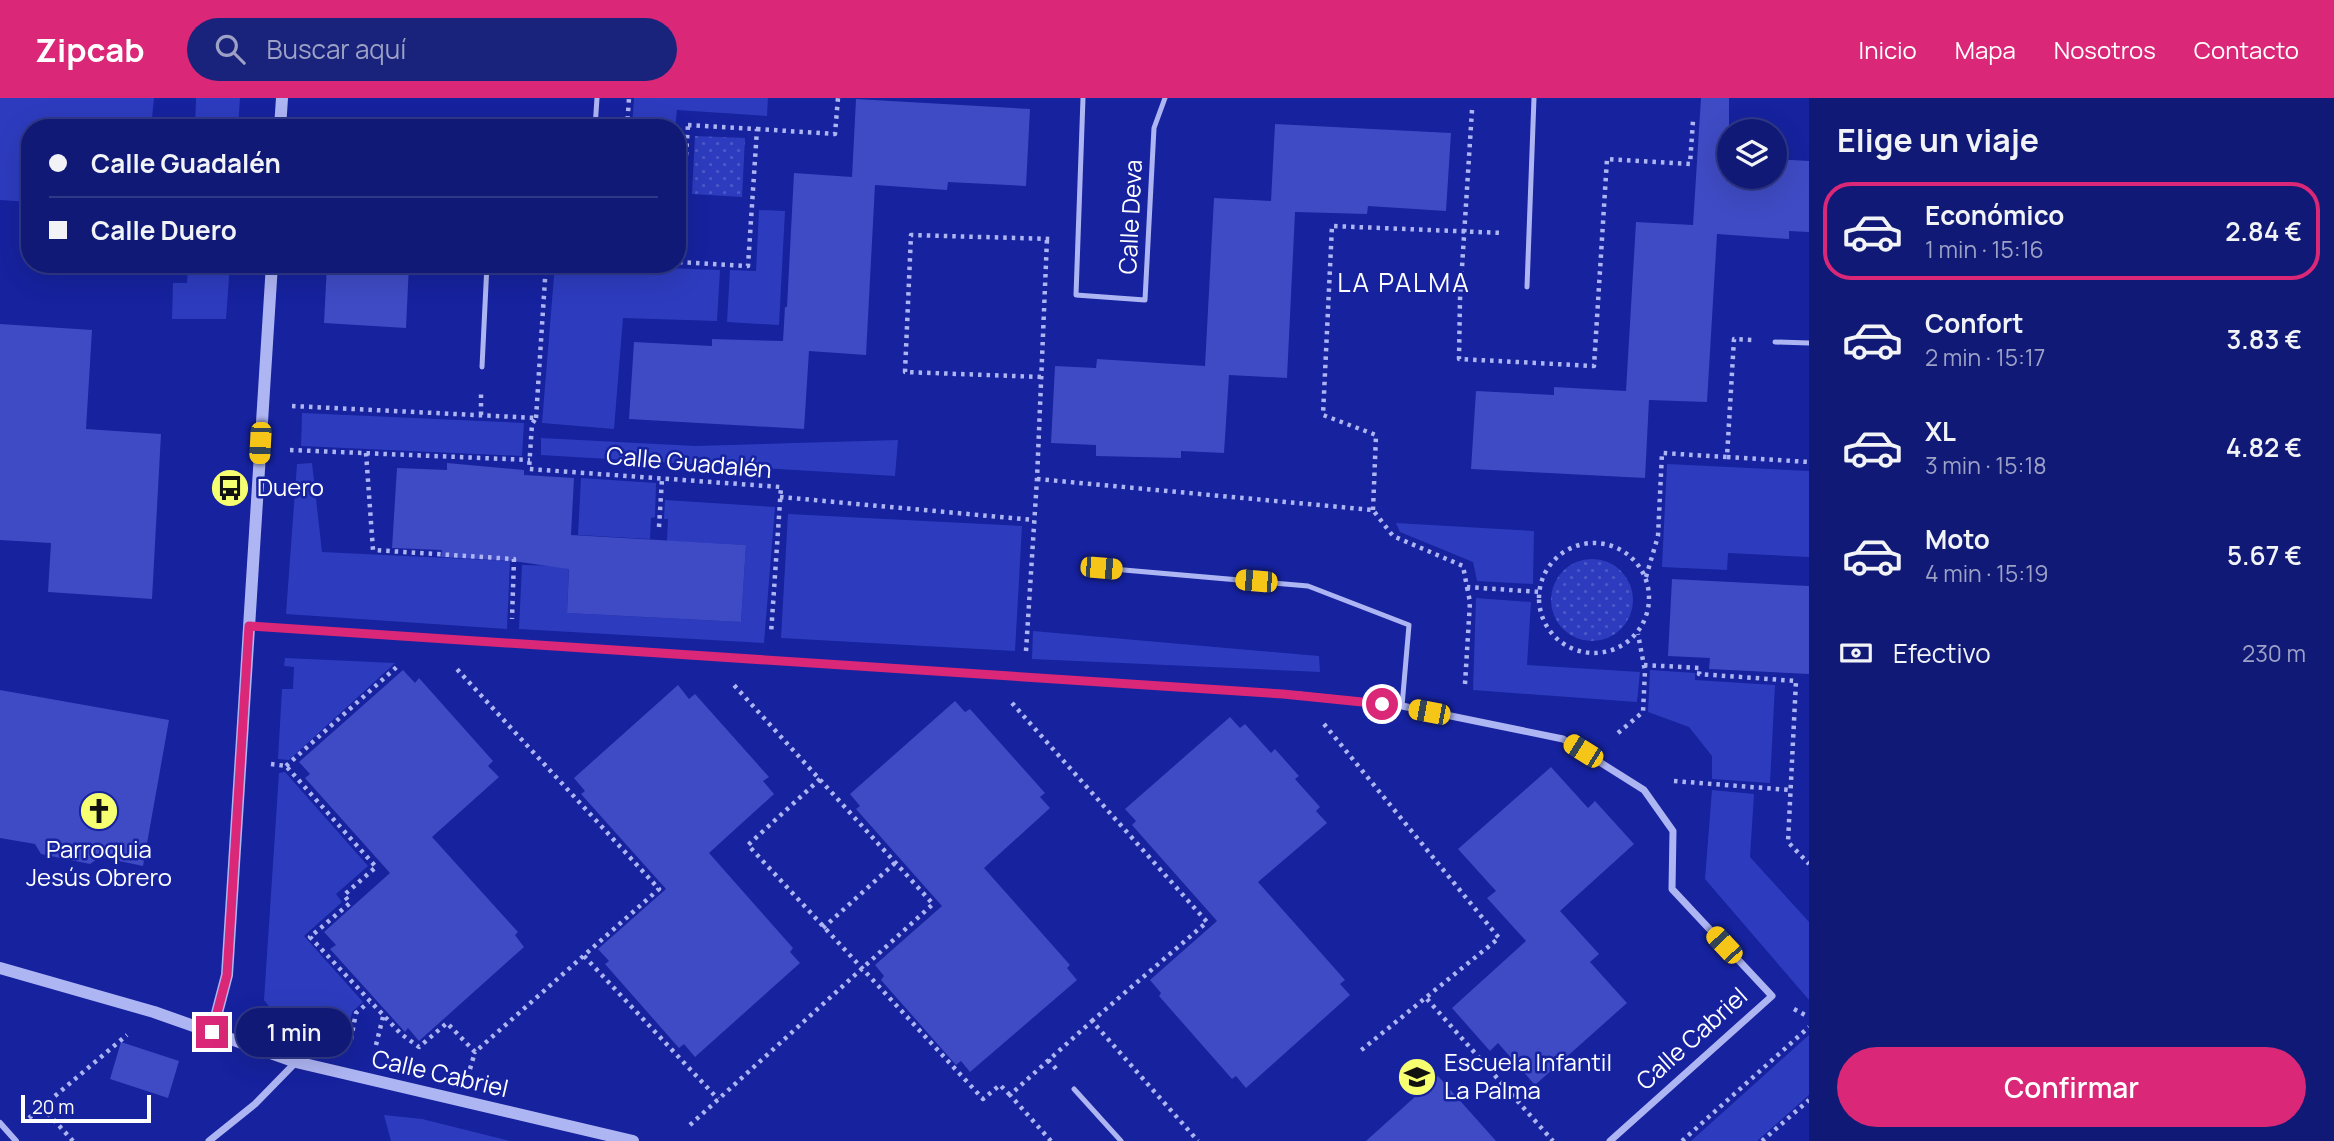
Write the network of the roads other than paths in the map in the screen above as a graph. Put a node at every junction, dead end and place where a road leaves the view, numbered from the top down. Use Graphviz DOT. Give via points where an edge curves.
graph roads {
  1 [pos="282,98"];
  2 [pos="597,98"];
  3 [pos="1083,98"];
  4 [pos="1165,98"];
  5 [pos="1534,98"];
  6 [pos="281,119"];
  7 [pos="596,119"];
  8 [pos="271,273"];
  9 [pos="487,273"];
  10 [pos="1527,287"];
  11 [pos="1775,341"];
  12 [pos="1809,344"];
  13 [pos="482,367"];
  14 [pos="1101,568"];
  15 [pos="249,626"];
  16 [pos="1402,706"];
  17 [pos="0,968"];
  18 [pos="212,1032"];
  19 [pos="296,1062"];
  20 [pos="1074,1089"];
  21 [pos="0,1123"];
  22 [pos="16,1141"];
  23 [pos="209,1141"];
  24 [pos="633,1141"];
  25 [pos="1121,1141"];
  26 [pos="1610,1141"];
  1 -- 6 [label="street"];
  2 -- 7 [label="lane"];
  3 -- 4 [label="lane, Calle Deva" via="1076,295 1144,300 1154,128"];
  5 -- 10 [label="lane"];
  8 -- 15 [label="street"];
  9 -- 13 [label="lane"];
  11 -- 12 [label="lane"];
  14 -- 16 [label="lane" via="1308,586 1409,625"];
  15 -- 16 [label="street"];
  15 -- 18 [label="street" via="227,975"];
  16 -- 26 [label="street, Calle Cabriel" via="1563,738 1644,790 1673,831 1672,889 1772,996"];
  17 -- 18 [label="street, Calle Cabriel"];
  18 -- 19 [label="street, Calle Cabriel"];
  19 -- 23 [label="street" via="255,1104"];
  19 -- 24 [label="street, Calle Cabriel"];
  20 -- 25 [label="lane"];
  21 -- 22 [label="street"];
}
